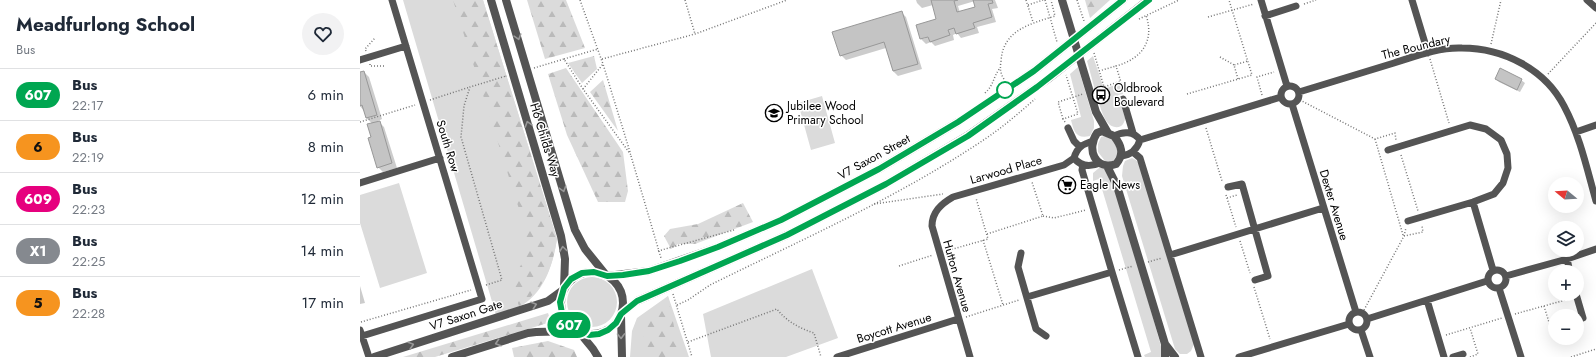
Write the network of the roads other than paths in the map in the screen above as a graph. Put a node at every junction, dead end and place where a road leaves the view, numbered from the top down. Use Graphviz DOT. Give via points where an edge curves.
graph roads {
  1 [pos="392,0"];
  2 [pos="491,0"];
  3 [pos="506,0"];
  4 [pos="1062,0"];
  5 [pos="1123,0"];
  6 [pos="1148,0"];
  7 [pos="1412,0"];
  8 [pos="1587,0"];
  9 [pos="1261,1"];
  10 [pos="1296,6"];
  11 [pos="1596,8"];
  12 [pos="1265,16"];
  13 [pos="406,46"];
  14 [pos="1428,53"];
  15 [pos="360,60"];
  16 [pos="1286,86"];
  17 [pos="1281,98"];
  18 [pos="1296,98"];
  19 [pos="1124,99"];
  20 [pos="1096,112"];
  21 [pos="1596,125"];
  22 [pos="1068,128"];
  23 [pos="1576,132"];
  24 [pos="1132,133"];
  25 [pos="1111,134"];
  26 [pos="1095,137"];
  27 [pos="1140,140"];
  28 [pos="1080,147"];
  29 [pos="1388,150"];
  30 [pos="1133,152"];
  31 [pos="1121,156"];
  32 [pos="440,158"];
  33 [pos="1074,158"];
  34 [pos="1116,164"];
  35 [pos="1083,165"];
  36 [pos="1103,165"];
  37 [pos="360,183"];
  38 [pos="1117,186"];
  39 [pos="1227,190"];
  40 [pos="1596,201"];
  41 [pos="1473,202"];
  42 [pos="943,203"];
  43 [pos="1324,208"];
  44 [pos="1408,221"];
  45 [pos="1256,229"];
  46 [pos="1596,249"];
  47 [pos="1022,253"];
  48 [pos="1170,255"];
  49 [pos="1567,259"];
  50 [pos="1568,265"];
  51 [pos="1493,270"];
  52 [pos="1112,272"];
  53 [pos="607,275"];
  54 [pos="1506,276"];
  55 [pos="1255,280"];
  56 [pos="1488,281"];
  57 [pos="1499,288"];
  58 [pos="563,289"];
  59 [pos="1027,297"];
  60 [pos="1427,300"];
  61 [pos="621,314"];
  62 [pos="1362,315"];
  63 [pos="958,319"];
  64 [pos="1349,324"];
  65 [pos="1362,330"];
  66 [pos="578,332"];
  67 [pos="361,333"];
  68 [pos="1046,336"];
  69 [pos="1165,344"];
  70 [pos="1466,356"];
  71 [pos="369,357"];
  72 [pos="374,357"];
  73 [pos="452,357"];
  74 [pos="598,357"];
  75 [pos="622,357"];
  76 [pos="837,357"];
  77 [pos="970,357"];
  78 [pos="1138,357"];
  79 [pos="1165,357"];
  80 [pos="1175,357"];
  81 [pos="1201,357"];
  82 [pos="1239,357"];
  83 [pos="1370,357"];
  84 [pos="1444,357"];
  85 [pos="1453,357"];
  86 [pos="1521,357"];
  1 -- 13 [label="street, South Row"];
  58 -- 2 [label="street, H6 Childs Way, one-way" via="565,259 561,236"];
  3 -- 53 [label="street, H6 Childs Way, one-way" via="575,230 585,249"];
  4 -- 20 [label="street"];
  5 -- 53 [label="street, V7 Saxon Street" via="1034,71 958,122 879,169 781,220 718,247 649,271"];
  6 -- 61 [label="street" via="1048,79 968,136 886,184 787,235 637,301"];
  7 -- 14 [label="street"];
  8 -- 11 [label="street"];
  9 -- 12 [label="street"];
  10 -- 12 [label="street"];
  12 -- 16 [label="street"];
  13 -- 15 [label="street"];
  13 -- 32 [label="street, South Row"];
  14 -- 18 [label="street, The Boundary"];
  14 -- 23 [label="street, The Boundary" via="1461,47 1489,50 1518,61 1544,79 1564,105"];
  16 -- 17 [label="street" via="1282,89"];
  16 -- 18 [label="street" via="1295,87"];
  17 -- 18 [label="street" via="1284,102"];
  17 -- 27 [label="street"];
  18 -- 43 [label="street, Dexter Avenue"];
  19 -- 24 [label="street"];
  20 -- 25 [label="street"];
  20 -- 26 [label="street"];
  21 -- 23 [label="street"];
  22 -- 28 [label="street"];
  23 -- 40 [label="street, The Boundary"];
  24 -- 25 [label="street"];
  24 -- 27 [label="street"];
  25 -- 26 [label="street" via="1102,132"];
  25 -- 31 [label="street" via="1122,149"];
  26 -- 28 [label="street"];
  26 -- 36 [label="street" via="1093,150"];
  27 -- 30 [label="street" via="1138,148"];
  28 -- 33 [label="street"];
  29 -- 41 [label="street" via="1470,125 1486,129 1501,140 1507,154 1508,168 1503,183 1494,194"];
  30 -- 31 [label="street"];
  30 -- 48 [label="street" via="1140,158"];
  31 -- 34 [label="street"];
  32 -- 37 [label="street"];
  32 -- 67 [label="street, South Row" via="482,299"];
  33 -- 35 [label="street"];
  33 -- 42 [label="street, Larwood Place" via="1064,165 974,190"];
  34 -- 36 [label="street"];
  34 -- 38 [label="street"];
  35 -- 36 [label="street"];
  35 -- 52 [label="street" via="1082,170"];
  36 -- 38 [label="street"];
  38 -- 69 [label="street"];
  39 -- 45 [label="street" via="1242,184"];
  41 -- 44 [label="street"];
  41 -- 51 [label="street"];
  42 -- 63 [label="street, Hutton Avenue" via="932,218 932,226"];
  43 -- 45 [label="street"];
  43 -- 62 [label="street, Dexter Avenue"];
  45 -- 48 [label="street"];
  45 -- 55 [label="street" via="1268,276"];
  46 -- 49 [label="street"];
  47 -- 59 [label="street" via="1018,267"];
  48 -- 81 [label="street"];
  49 -- 50 [label="street"];
  49 -- 54 [label="street"];
  51 -- 54 [label="street" via="1501,270"];
  51 -- 56 [label="street" via="1488,274"];
  52 -- 59 [label="street"];
  52 -- 78 [label="street"];
  53 -- 58 [label="street" via="582,273 571,279"];
  53 -- 61 [label="street" via="621,292"];
  54 -- 57 [label="street" via="1505,283"];
  56 -- 57 [label="street" via="1491,287"];
  56 -- 60 [label="street"];
  57 -- 86 [label="street"];
  58 -- 66 [label="street" via="560,302 562,313 568,324"];
  72 -- 58 [label="street, V7 Saxon Gate, one-way" via="548,301"];
  59 -- 68 [label="street" via="1036,329"];
  60 -- 62 [label="street"];
  60 -- 84 [label="street"];
  61 -- 66 [label="street" via="616,323 599,334"];
  61 -- 75 [label="street, one-way"];
  62 -- 64 [label="street" via="1351,315"];
  62 -- 65 [label="street" via="1367,324"];
  63 -- 76 [label="street, Boycott Avenue"];
  63 -- 77 [label="street, Hutton Avenue"];
  64 -- 65 [label="street" via="1355,330"];
  64 -- 82 [label="street"];
  65 -- 83 [label="street"];
  66 -- 73 [label="street, one-way" via="528,333"];
  66 -- 74 [label="street"];
  67 -- 71 [label="street"];
  69 -- 79 [label="street"];
  69 -- 80 [label="street"];
  70 -- 85 [label="street"];
}
